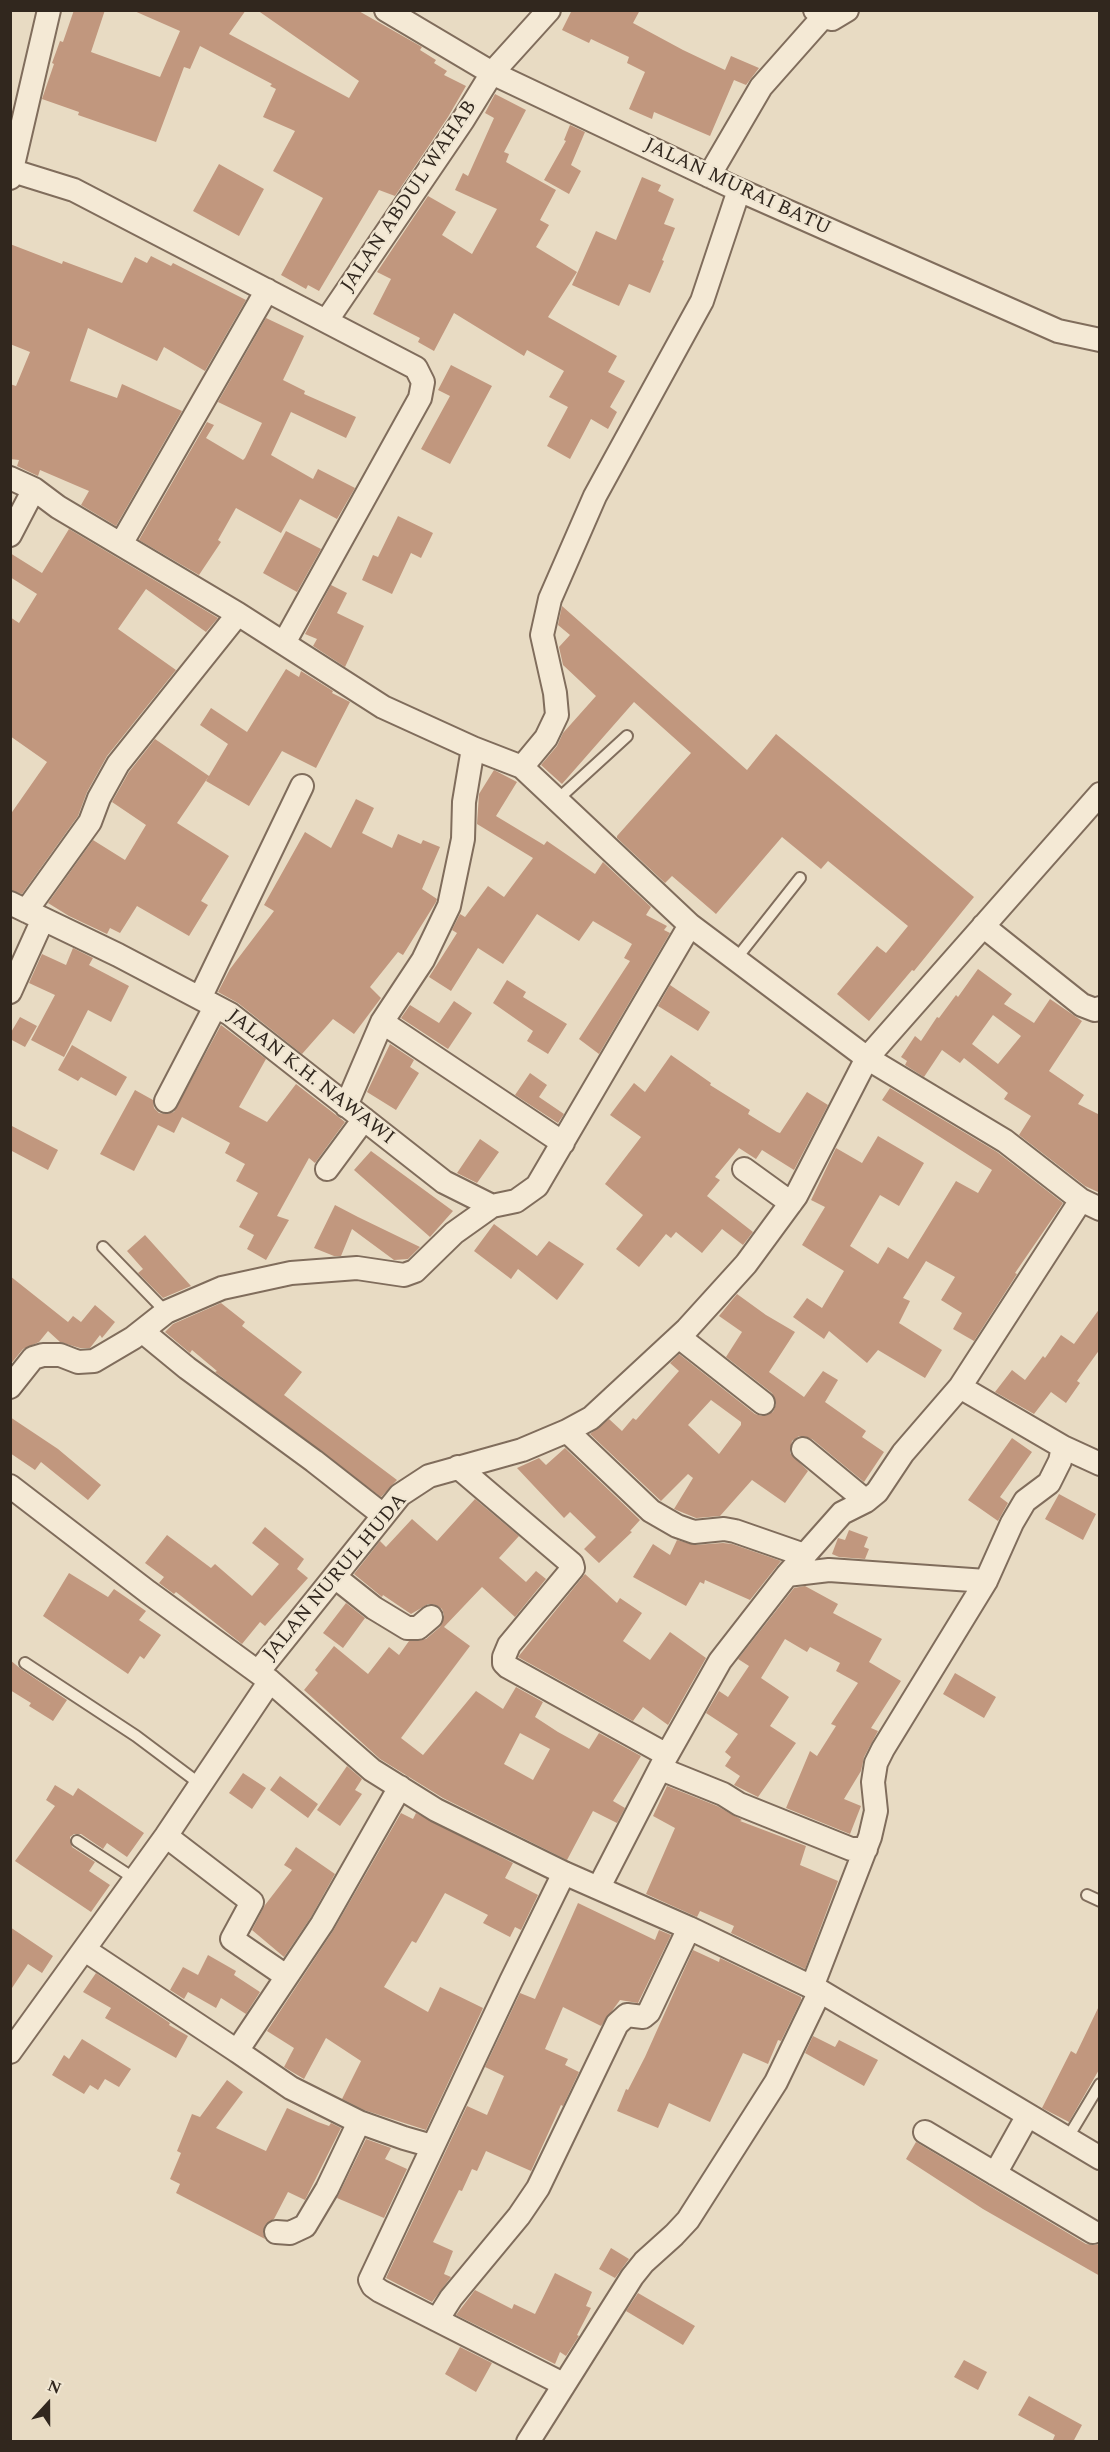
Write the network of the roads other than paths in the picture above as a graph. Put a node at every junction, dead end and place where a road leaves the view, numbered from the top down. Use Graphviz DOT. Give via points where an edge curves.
graph roads {
  1 [pos="49,10"];
  2 [pos="386,10"];
  3 [pos="549,10"];
  4 [pos="847,10"];
  5 [pos="819,14"];
  6 [pos="492,73"];
  7 [pos="12,175"];
  8 [pos="709,176"];
  9 [pos="739,190"];
  10 [pos="267,290"];
  11 [pos="327,320"];
  12 [pos="1100,340"];
  13 [pos="10,478"];
  14 [pos="34,489"];
  15 [pos="10,535"];
  16 [pos="121,544"];
  17 [pos="238,614"];
  18 [pos="284,643"];
  19 [pos="627,736"];
  20 [pos="473,748"];
  21 [pos="522,767"];
  22 [pos="302,786"];
  23 [pos="1100,794"];
  24 [pos="557,800"];
  25 [pos="800,878"];
  26 [pos="27,911"];
  27 [pos="690,925"];
  28 [pos="983,926"];
  29 [pos="736,959"];
  30 [pos="10,992"];
  31 [pos="207,1002"];
  32 [pos="1100,1008"];
  33 [pos="381,1022"];
  34 [pos="867,1058"];
  35 [pos="166,1101"];
  36 [pos="355,1112"];
  37 [pos="563,1143"];
  38 [pos="327,1168"];
  39 [pos="744,1169"];
  40 [pos="791,1203"];
  41 [pos="1090,1205"];
  42 [pos="492,1206"];
  43 [pos="103,1247"];
  44 [pos="166,1311"];
  45 [pos="142,1331"];
  46 [pos="679,1336"];
  47 [pos="10,1387"];
  48 [pos="960,1387"];
  49 [pos="763,1403"];
  50 [pos="567,1431"];
  51 [pos="1063,1447"];
  52 [pos="803,1449"];
  53 [pos="1100,1464"];
  54 [pos="458,1467"];
  55 [pos="10,1486"];
  56 [pos="866,1502"];
  57 [pos="383,1515"];
  58 [pos="804,1555"];
  59 [pos="787,1575"];
  60 [pos="335,1576"];
  61 [pos="986,1581"];
  62 [pos="431,1617"];
  63 [pos="25,1663"];
  64 [pos="264,1677"];
  65 [pos="664,1762"];
  66 [pos="200,1784"];
  67 [pos="400,1787"];
  68 [pos="166,1836"];
  69 [pos="77,1841"];
  70 [pos="866,1849"];
  71 [pos="564,1873"];
  72 [pos="135,1879"];
  73 [pos="598,1887"];
  74 [pos="1087,1895"];
  75 [pos="1100,1901"];
  76 [pos="688,1928"];
  77 [pos="85,1950"];
  78 [pos="286,1976"];
  79 [pos="816,1989"];
  80 [pos="237,2051"];
  81 [pos="10,2052"];
  82 [pos="1100,2084"];
  83 [pos="1028,2115"];
  84 [pos="359,2122"];
  85 [pos="925,2132"];
  86 [pos="1067,2139"];
  87 [pos="432,2146"];
  88 [pos="1100,2158"];
  89 [pos="995,2174"];
  90 [pos="276,2232"];
  91 [pos="1093,2232"];
  92 [pos="437,2320"];
  93 [pos="563,2384"];
  94 [pos="528,2442"];
  1 -- 7 [label="street"];
  2 -- 6 [label="street, JALAN MURAI BATU"];
  3 -- 6 [label="street, JALAN ABDUL WAHAB"];
  4 -- 5 [label="street" via="832,19"];
  5 -- 8 [label="street" via="761,87"];
  6 -- 8 [label="street, JALAN MURAI BATU"];
  6 -- 11 [label="street, JALAN ABDUL WAHAB"];
  7 -- 10 [label="street" via="74,190"];
  8 -- 9 [label="street, JALAN MURAI BATU"];
  9 -- 12 [label="street, JALAN MURAI BATU" via="1058,332"];
  9 -- 21 [label="street" via="702,301 595,496 550,599 542,634 557,715 546,738"];
  10 -- 11 [label="street"];
  10 -- 16 [label="street"];
  11 -- 18 [label="street" via="416,368 423,382 420,398"];
  13 -- 14 [label="street"];
  14 -- 15 [label="street"];
  14 -- 16 [label="street"];
  16 -- 17 [label="street"];
  17 -- 18 [label="street"];
  17 -- 26 [label="street" via="118,764 90,822"];
  18 -- 20 [label="street" via="383,707"];
  19 -- 24 [label="lane"];
  20 -- 21 [label="street"];
  20 -- 33 [label="street" via="464,802 463,839 449,906 423,960"];
  21 -- 24 [label="street"];
  22 -- 31 [label="street"];
  23 -- 28 [label="street, JALAN NURUL HUDA"];
  24 -- 27 [label="street"];
  25 -- 29 [label="lane"];
  26 -- 30 [label="street"];
  26 -- 31 [label="street, JALAN K.H. NAWAWI"];
  27 -- 29 [label="street"];
  27 -- 37 [label="street"];
  28 -- 32 [label="street" via="1082,1005"];
  28 -- 34 [label="street, JALAN NURUL HUDA"];
  29 -- 34 [label="street"];
  31 -- 35 [label="street"];
  31 -- 36 [label="street, JALAN K.H. NAWAWI" via="230,1014"];
  33 -- 36 [label="street"];
  33 -- 37 [label="street"];
  34 -- 40 [label="street, JALAN NURUL HUDA"];
  34 -- 41 [label="street" via="1005,1141"];
  36 -- 38 [label="street"];
  36 -- 42 [label="street, JALAN K.H. NAWAWI" via="444,1182"];
  37 -- 42 [label="street" via="537,1186 516,1201"];
  39 -- 40 [label="street"];
  40 -- 46 [label="street, JALAN NURUL HUDA" via="746,1264"];
  41 -- 48 [label="street"];
  42 -- 44 [label="street" via="454,1233 415,1271 404,1275 357,1268 291,1273 222,1288"];
  43 -- 44 [label="lane"];
  44 -- 45 [label="street"];
  45 -- 47 [label="street" via="94,1361 78,1362 43,1354 33,1358"];
  45 -- 57 [label="street"];
  46 -- 49 [label="street"];
  46 -- 50 [label="street, JALAN NURUL HUDA" via="591,1418"];
  48 -- 51 [label="street"];
  48 -- 56 [label="street"];
  50 -- 54 [label="street, JALAN NURUL HUDA" via="522,1450"];
  50 -- 58 [label="street" via="651,1511 676,1526 694,1532 735,1531"];
  51 -- 53 [label="street"];
  51 -- 61 [label="street" via="1055,1473 1025,1501 1012,1523"];
  52 -- 56 [label="street"];
  54 -- 57 [label="street, JALAN NURUL HUDA" via="429,1476 400,1495"];
  54 -- 65 [label="street" via="573,1568 509,1645 504,1663"];
  55 -- 64 [label="street"];
  56 -- 58 [label="street" via="842,1513"];
  57 -- 60 [label="street, JALAN NURUL HUDA"];
  58 -- 59 [label="street"];
  59 -- 61 [label="street" via="829,1570"];
  59 -- 65 [label="street" via="720,1661"];
  60 -- 62 [label="street" via="397,1623 412,1629"];
  60 -- 64 [label="street, JALAN NURUL HUDA"];
  61 -- 70 [label="street" via="876,1763 876,1811"];
  63 -- 66 [label="lane" via="136,1736"];
  64 -- 66 [label="street, JALAN NURUL HUDA"];
  64 -- 67 [label="street" via="372,1770"];
  65 -- 70 [label="street" via="840,1845"];
  65 -- 73 [label="street"];
  66 -- 68 [label="street, JALAN NURUL HUDA"];
  67 -- 71 [label="street" via="436,1810"];
  67 -- 78 [label="street" via="322,1924"];
  68 -- 72 [label="street, JALAN NURUL HUDA"];
  68 -- 78 [label="street" via="252,1902 232,1939"];
  69 -- 72 [label="lane"];
  70 -- 79 [label="street"];
  71 -- 73 [label="street"];
  71 -- 87 [label="street"];
  72 -- 77 [label="street, JALAN NURUL HUDA"];
  73 -- 76 [label="street"];
  74 -- 75 [label="lane"];
  76 -- 79 [label="street"];
  76 -- 92 [label="street" via="649,2012 643,2017 627,2015 617,2024 538,2188"];
  77 -- 80 [label="street"];
  77 -- 81 [label="street, JALAN NURUL HUDA"];
  78 -- 80 [label="street"];
  79 -- 83 [label="street"];
  79 -- 93 [label="street" via="776,2082 687,2220 632,2277"];
  80 -- 84 [label="street" via="291,2088"];
  82 -- 86 [label="lane"];
  83 -- 86 [label="street"];
  83 -- 89 [label="street"];
  84 -- 87 [label="street"];
  84 -- 90 [label="street" via="305,2226 290,2233"];
  85 -- 89 [label="street"];
  86 -- 88 [label="street"];
  87 -- 92 [label="street" via="370,2280 380,2291"];
  89 -- 91 [label="street"];
  92 -- 93 [label="street"];
  93 -- 94 [label="street"];
}
